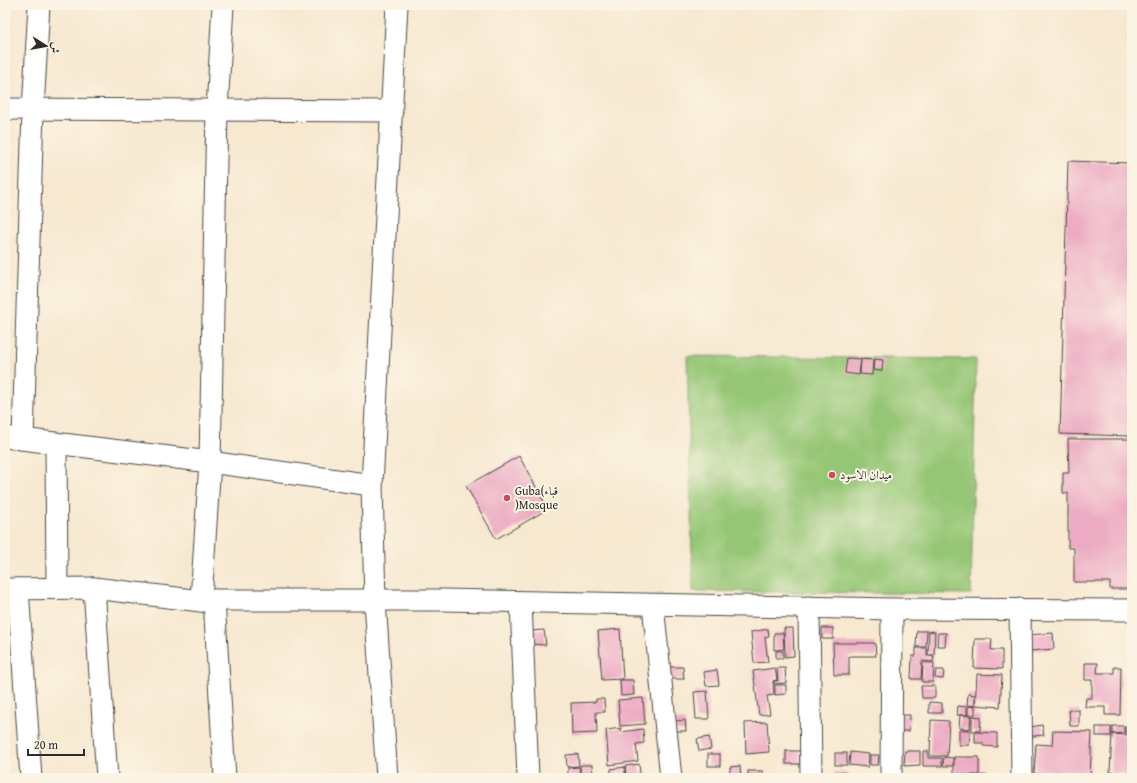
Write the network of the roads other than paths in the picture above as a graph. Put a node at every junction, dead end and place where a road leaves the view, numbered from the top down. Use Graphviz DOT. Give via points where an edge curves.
graph roads {
  1 [pos="39,5"];
  2 [pos="223,5"];
  3 [pos="397,5"];
  4 [pos="5,109"];
  5 [pos="33,110"];
  6 [pos="217,110"];
  7 [pos="392,111"];
  8 [pos="14,438"];
  9 [pos="56,443"];
  10 [pos="210,462"];
  11 [pos="372,485"];
  12 [pos="56,588"];
  13 [pos="94,588"];
  14 [pos="12,589"];
  15 [pos="207,600"];
  16 [pos="375,601"];
  17 [pos="521,602"];
  18 [pos="654,605"];
  19 [pos="809,607"];
  20 [pos="892,609"];
  21 [pos="1020,609"];
  22 [pos="1132,610"];
  23 [pos="31,778"];
  24 [pos="107,778"];
  25 [pos="225,778"];
  26 [pos="387,778"];
  27 [pos="528,778"];
  28 [pos="671,778"];
  29 [pos="811,778"];
  30 [pos="892,778"];
  31 [pos="1022,778"];
  1 -- 5 [label="street"];
  2 -- 6 [label="street"];
  3 -- 7 [label="street"];
  4 -- 5 [label="street"];
  5 -- 6 [label="street"];
  5 -- 8 [label="street"];
  6 -- 7 [label="street"];
  6 -- 10 [label="street"];
  7 -- 11 [label="street"];
  8 -- 9 [label="street"];
  9 -- 10 [label="street"];
  9 -- 12 [label="street"];
  10 -- 11 [label="street"];
  10 -- 15 [label="street"];
  11 -- 16 [label="street"];
  12 -- 13 [label="street"];
  12 -- 14 [label="street"];
  13 -- 15 [label="street"];
  13 -- 24 [label="street"];
  14 -- 23 [label="street"];
  15 -- 16 [label="street"];
  15 -- 25 [label="street"];
  16 -- 17 [label="street"];
  16 -- 26 [label="street"];
  17 -- 18 [label="street"];
  17 -- 27 [label="street"];
  18 -- 19 [label="street"];
  18 -- 28 [label="street"];
  19 -- 20 [label="street"];
  19 -- 29 [label="street"];
  20 -- 21 [label="street"];
  20 -- 30 [label="street"];
  21 -- 22 [label="street"];
  21 -- 31 [label="street"];
}
